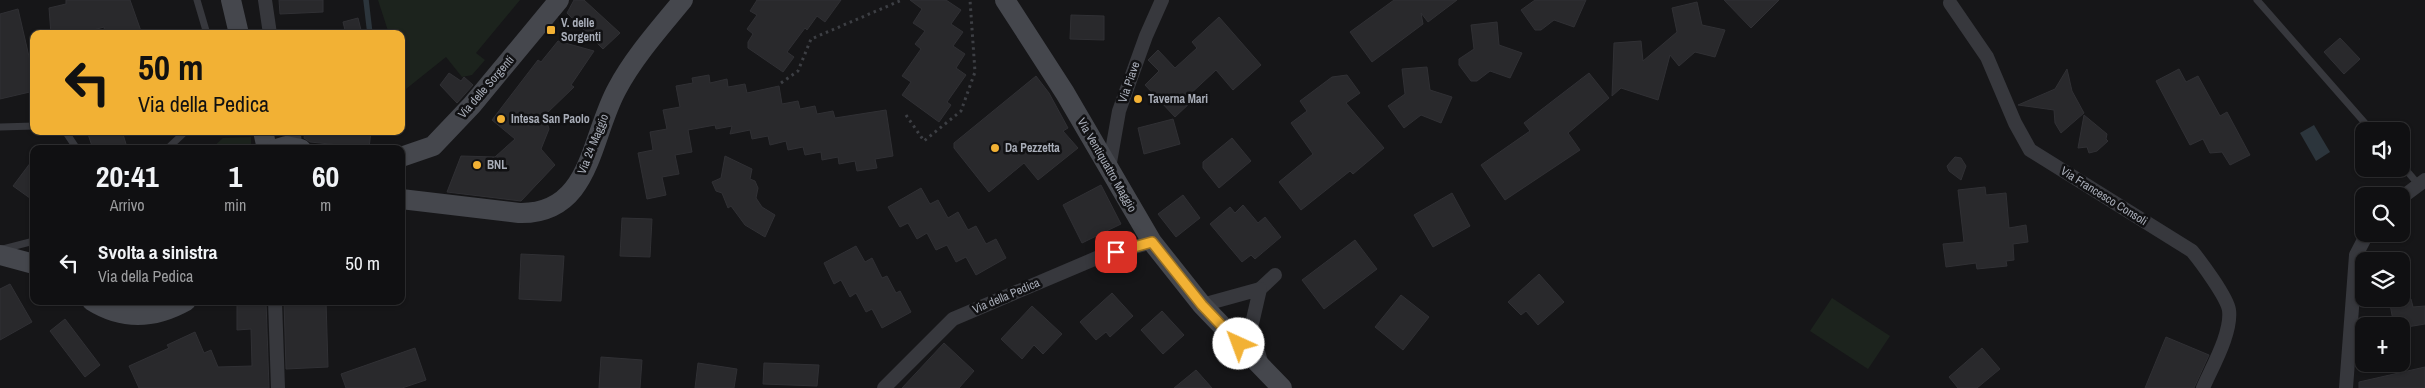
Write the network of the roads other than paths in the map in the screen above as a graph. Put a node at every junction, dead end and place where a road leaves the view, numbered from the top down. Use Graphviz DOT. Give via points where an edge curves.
graph roads {
  1 [pos="197,0"];
  2 [pos="231,0"];
  3 [pos="265,0"];
  4 [pos="559,0"];
  5 [pos="683,0"];
  6 [pos="1005,0"];
  7 [pos="1162,0"];
  8 [pos="2257,0"];
  9 [pos="1950,3"];
  10 [pos="206,30"];
  11 [pos="238,30"];
  12 [pos="269,30"];
  13 [pos="2364,122"];
  14 [pos="30,126"];
  15 [pos="0,127"];
  16 [pos="182,135"];
  17 [pos="171,145"];
  18 [pos="405,156"];
  19 [pos="1109,168"];
  20 [pos="2410,172"];
  21 [pos="2422,182"];
  22 [pos="2410,191"];
  23 [pos="405,199"];
  24 [pos="30,242"];
  25 [pos="1152,242"];
  26 [pos="2363,242"];
  27 [pos="0,250"];
  28 [pos="0,255"];
  29 [pos="30,263"];
  30 [pos="1275,275"];
  31 [pos="1260,289"];
  32 [pos="100,305"];
  33 [pos="177,305"];
  34 [pos="275,305"];
  35 [pos="1202,305"];
  36 [pos="1264,371"];
  37 [pos="278,388"];
  38 [pos="884,388"];
  39 [pos="1282,388"];
  40 [pos="2204,388"];
  41 [pos="2346,388"];
  1 -- 10 [label="lane"];
  2 -- 11 [label="main road"];
  3 -- 12 [label="street"];
  4 -- 18 [label="main road, Via delle Sorgenti" via="472,105 433,146"];
  5 -- 23 [label="main road, Via 24 Maggio" via="620,83 584,170 570,194 557,206 535,213 519,213"];
  6 -- 19 [label="main road, Via Ventiquattro Maggio"];
  7 -- 19 [label="street, Via Piave" via="1119,111"];
  8 -- 13 [label="lane"];
  9 -- 40 [label="street, Via Francesco Consoli" via="1987,57 2014,123 2030,150 2192,251 2205,266 2229,310 2226,334"];
  14 -- 15 [label="lane"];
  16 -- 17 [label="lane"];
  19 -- 25 [label="main road, Via Ventiquattro Maggio"];
  20 -- 21 [label="lane"];
  21 -- 22 [label="street"];
  24 -- 27 [label="lane"];
  25 -- 35 [label="main road, Via Ventiquattro Maggio"];
  25 -- 38 [label="street, Via della Pedica" via="1099,257 953,319"];
  26 -- 41 [label="street" via="2356,254"];
  28 -- 29 [label="main road"];
  30 -- 31 [label="street"];
  31 -- 35 [label="street"];
  31 -- 36 [label="street" via="1251,328"];
  32 -- 33 [label="main road" via="118,314 136,317 156,314"];
  34 -- 37 [label="street"];
  35 -- 36 [label="main road, Via Ventiquattro Maggio"];
  36 -- 39 [label="main road, Via Ventiquattro Maggio"];
}
